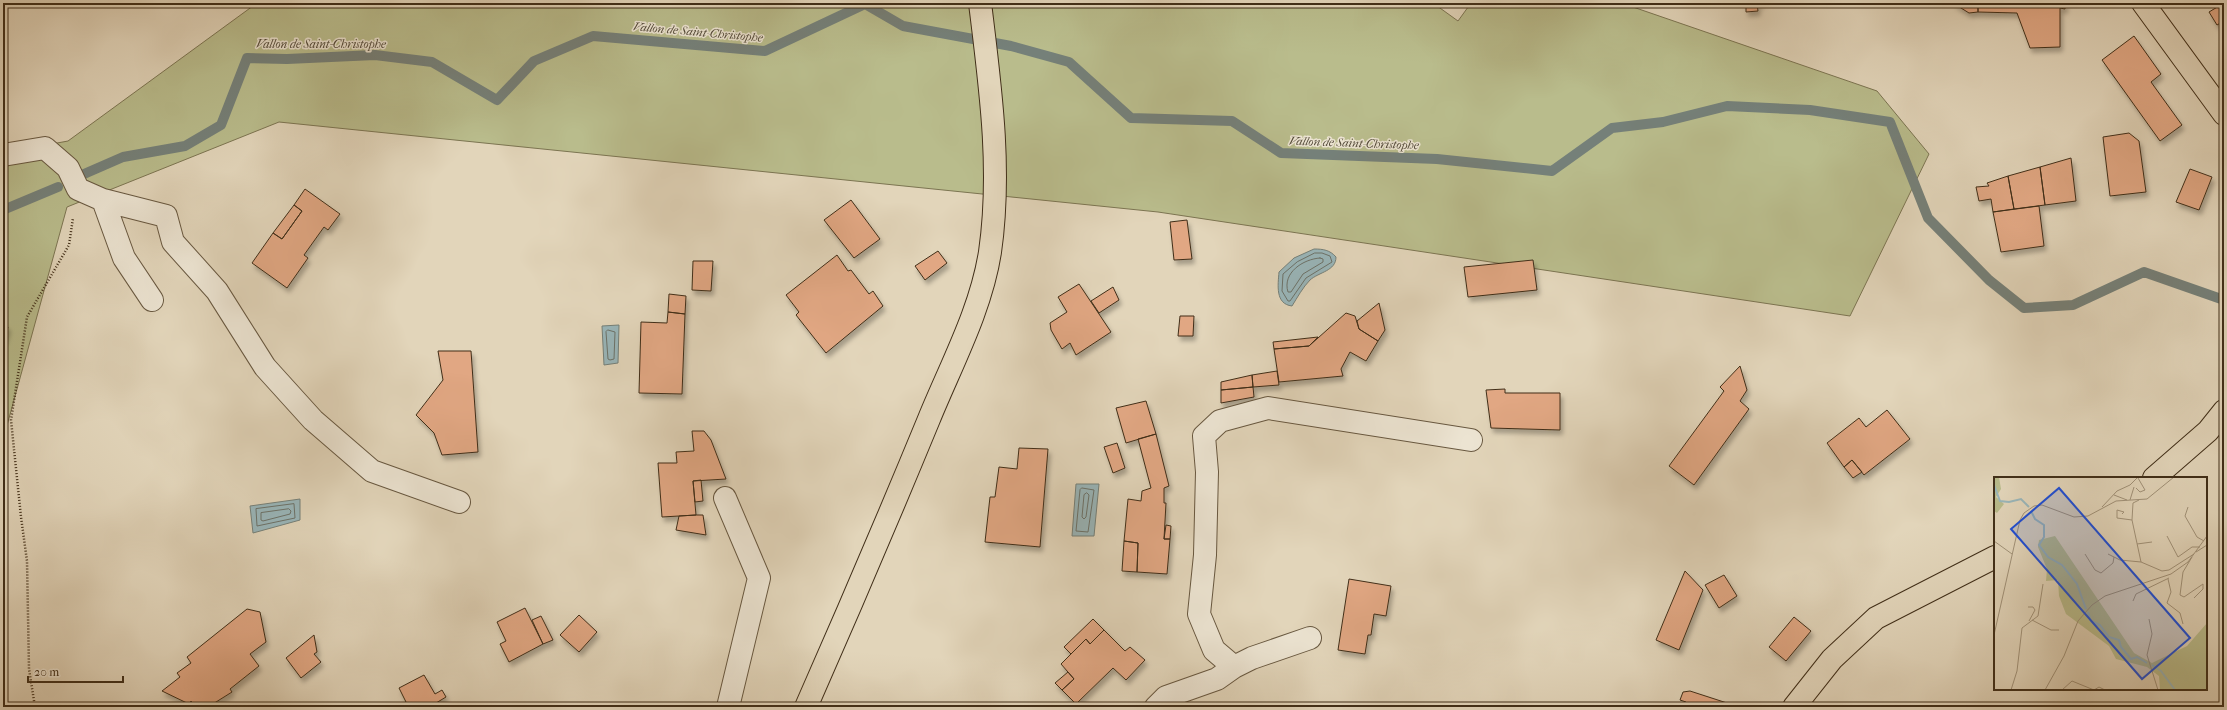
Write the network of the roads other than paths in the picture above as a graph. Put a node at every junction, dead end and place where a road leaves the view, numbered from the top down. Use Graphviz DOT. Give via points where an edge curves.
graph roads {
  1 [pos="980,3"];
  2 [pos="2143,3"];
  3 [pos="2224,114"];
  4 [pos="3,155"];
  5 [pos="103,200"];
  6 [pos="152,300"];
  7 [pos="2224,411"];
  8 [pos="1470,440"];
  9 [pos="2155,477"];
  10 [pos="725,498"];
  11 [pos="459,502"];
  12 [pos="1994,558"];
  13 [pos="1310,638"];
  14 [pos="1234,667"];
  15 [pos="728,707"];
  16 [pos="806,707"];
  17 [pos="1156,707"];
  18 [pos="1794,707"];
  1 -- 16 [label="main road" via="994,138 995,200 990,253 976,307 852,604"];
  2 -- 3 [label="main road"];
  4 -- 5 [label="street" via="45,148 68,168 78,189"];
  5 -- 6 [label="street" via="124,258"];
  5 -- 11 [label="street" via="166,216 173,242 217,292 265,367 313,420 372,471"];
  7 -- 9 [label="main road" via="2208,431"];
  8 -- 14 [label="street" via="1268,408 1220,421 1204,436 1207,472 1205,555 1199,614 1214,650"];
  10 -- 15 [label="street" via="759,578"];
  12 -- 18 [label="main road" via="1876,618 1832,659"];
  13 -- 14 [label="street"];
  14 -- 17 [label="street" via="1217,679 1166,697"];
}
